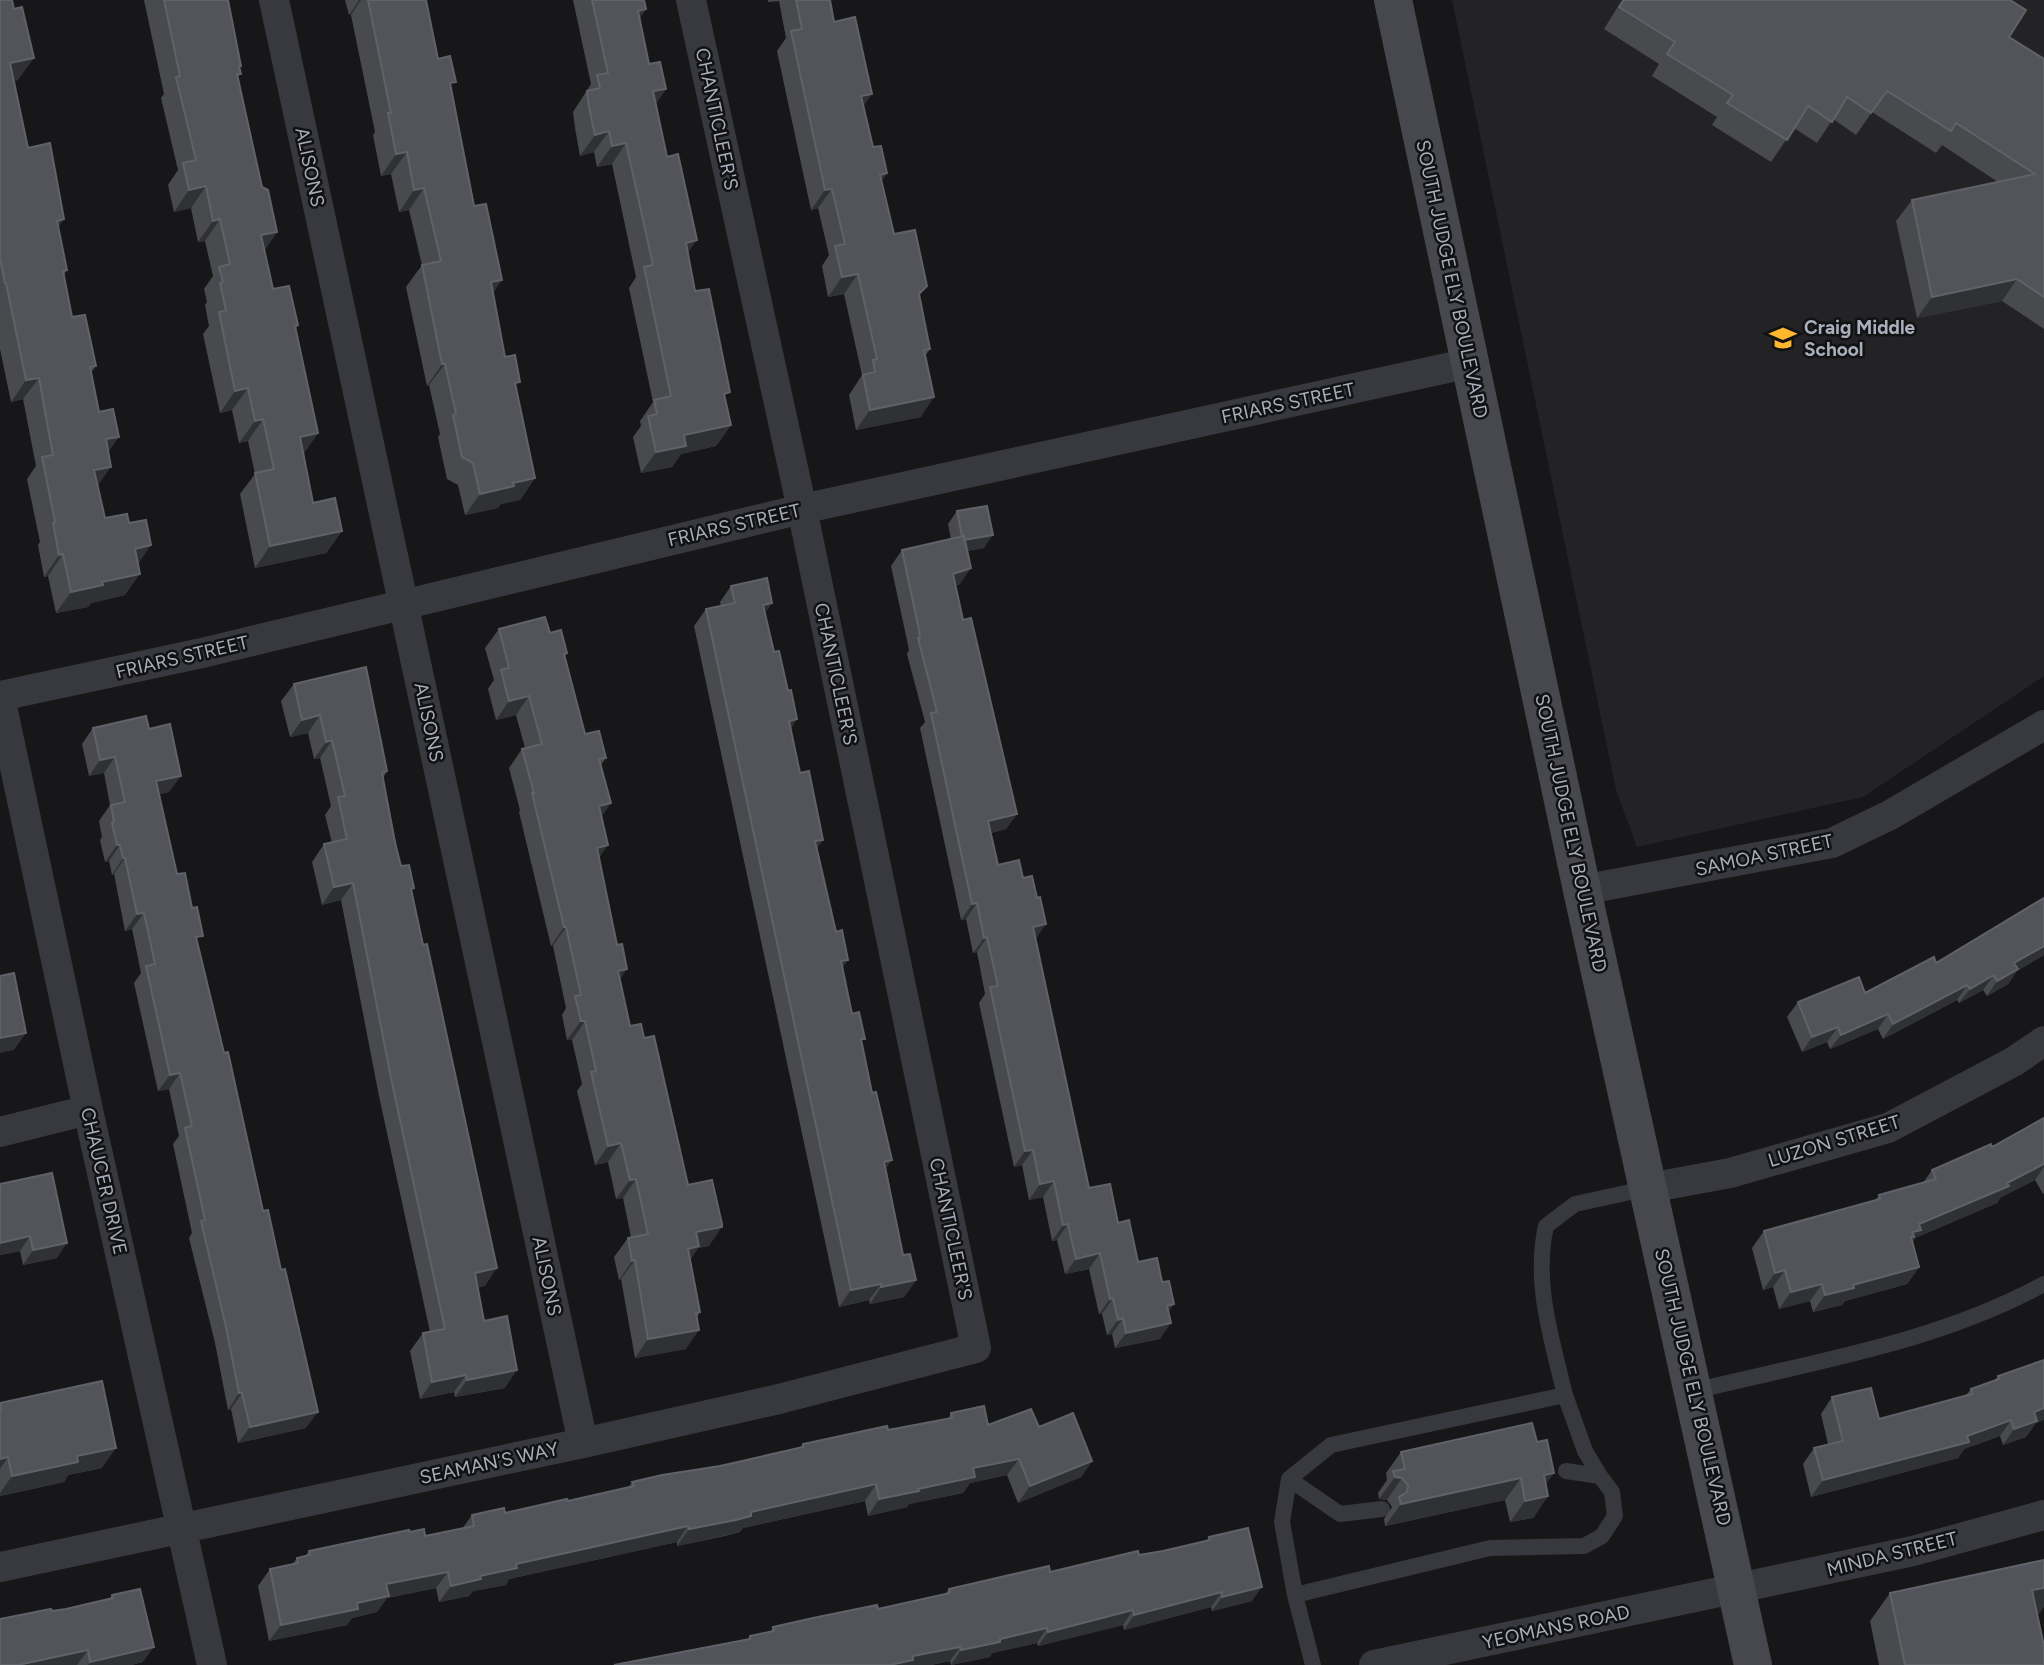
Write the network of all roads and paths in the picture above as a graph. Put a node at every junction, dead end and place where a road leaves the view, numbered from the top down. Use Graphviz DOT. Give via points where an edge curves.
graph roads {
  1 [pos="274,0"];
  2 [pos="691,0"];
  3 [pos="1393,0"];
  4 [pos="1470,363"];
  5 [pos="802,509"];
  6 [pos="404,603"];
  7 [pos="0,697"];
  8 [pos="2044,725"];
  9 [pos="1582,891"];
  10 [pos="2044,1041"];
  11 [pos="88,1110"];
  12 [pos="0,1132"];
  13 [pos="1649,1188"];
  14 [pos="2044,1284"];
  15 [pos="976,1348"];
  16 [pos="1694,1391"];
  17 [pos="1565,1395"];
  18 [pos="583,1443"];
  19 [pos="1566,1471"];
  20 [pos="1600,1476"];
  21 [pos="1289,1479"];
  22 [pos="1382,1510"];
  23 [pos="2044,1515"];
  24 [pos="183,1528"];
  25 [pos="0,1567"];
  26 [pos="1738,1590"];
  27 [pos="1295,1595"];
  28 [pos="212,1665"];
  29 [pos="1313,1665"];
  30 [pos="1374,1665"];
  31 [pos="1754,1665"];
  1 -- 6 [label="street, ALISONS"];
  2 -- 5 [label="street, CHANTICLEER'S"];
  3 -- 4 [label="main road, SOUTH JUDGE ELY BOULEVARD"];
  4 -- 5 [label="street, FRIARS STREET"];
  4 -- 9 [label="main road, SOUTH JUDGE ELY BOULEVARD"];
  5 -- 6 [label="street, FRIARS STREET"];
  5 -- 15 [label="street, CHANTICLEER'S"];
  6 -- 7 [label="street, FRIARS STREET"];
  6 -- 18 [label="street, ALISONS"];
  7 -- 11 [label="street, CHAUCER DRIVE"];
  8 -- 9 [label="street, SAMOA STREET" via="1890,815 1832,843"];
  9 -- 13 [label="main road, SOUTH JUDGE ELY BOULEVARD"];
  10 -- 13 [label="street, LUZON STREET" via="1888,1128 1730,1172"];
  11 -- 12 [label="street"];
  11 -- 24 [label="street, CHAUCER DRIVE"];
  13 -- 16 [label="main road, SOUTH JUDGE ELY BOULEVARD"];
  13 -- 17 [label="lane" via="1575,1204 1546,1226 1541,1248 1543,1304"];
  14 -- 16 [label="lane" via="2003,1306 1901,1342"];
  15 -- 18 [label="street, SEAMAN'S WAY"];
  16 -- 26 [label="main road, SOUTH JUDGE ELY BOULEVARD"];
  17 -- 20 [label="lane" via="1585,1451"];
  17 -- 21 [label="lane" via="1331,1445"];
  18 -- 24 [label="street, SEAMAN'S WAY"];
  19 -- 20 [label="lane"];
  20 -- 27 [label="lane" via="1612,1492 1615,1516 1602,1536 1584,1546 1490,1548"];
  21 -- 22 [label="lane" via="1340,1514"];
  21 -- 27 [label="lane" via="1282,1522"];
  23 -- 26 [label="street, MINDA STREET" via="1913,1551"];
  24 -- 25 [label="street, SEAMAN'S WAY"];
  24 -- 28 [label="street, CHAUCER DRIVE"];
  26 -- 30 [label="street, YEOMANS ROAD"];
  26 -- 31 [label="main road, SOUTH JUDGE ELY BOULEVARD"];
  27 -- 29 [label="lane"];
}
